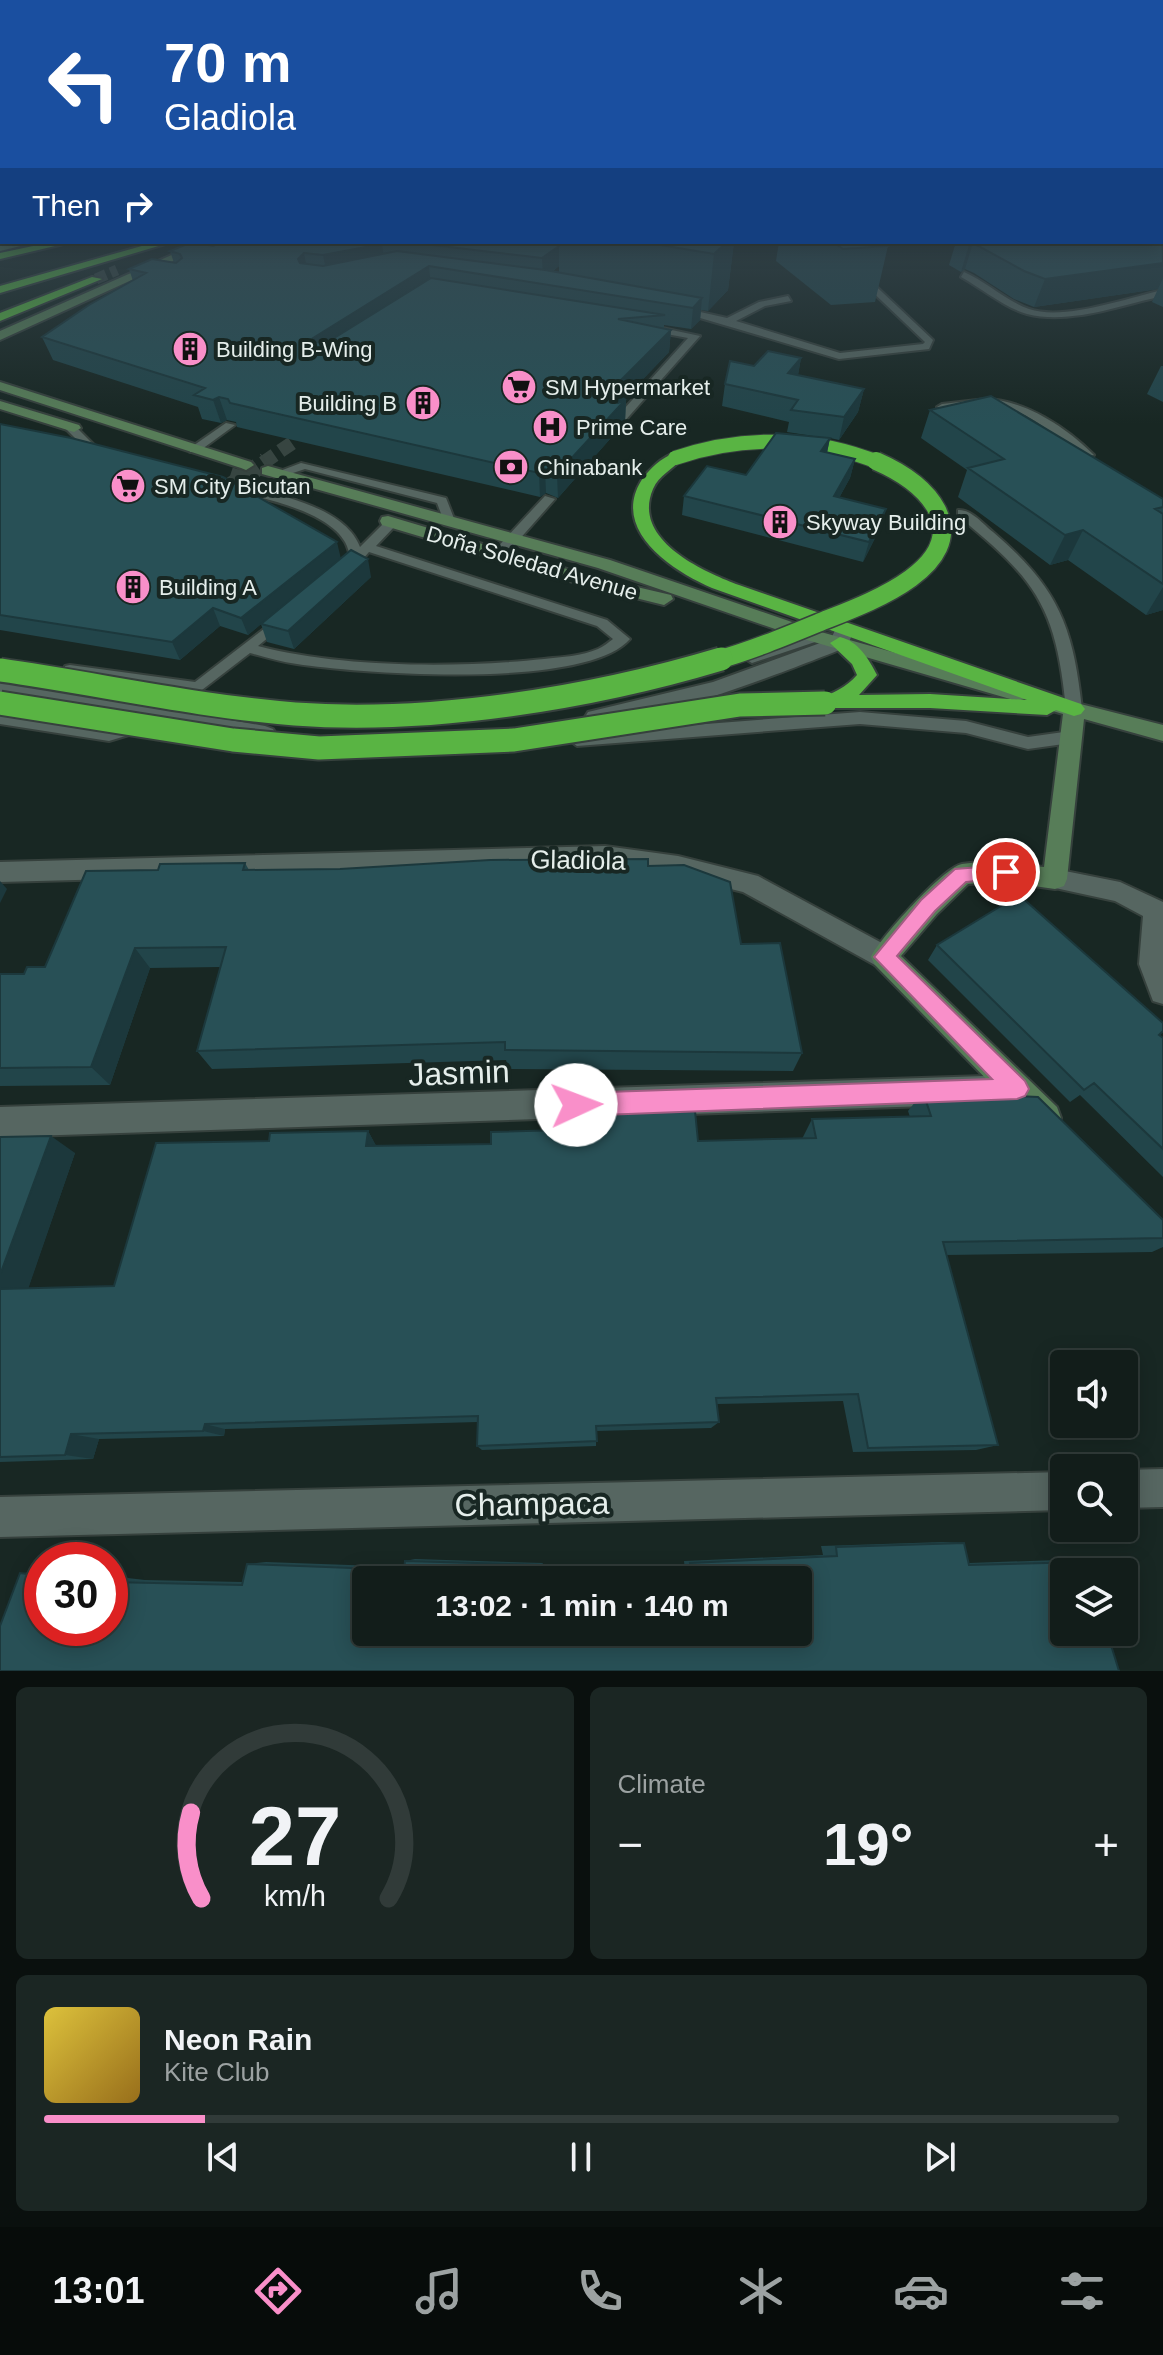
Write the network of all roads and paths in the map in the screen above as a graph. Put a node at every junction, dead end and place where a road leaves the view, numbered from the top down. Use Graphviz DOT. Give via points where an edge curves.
graph roads {
  1 [pos="36,268"];
  2 [pos="67,268"];
  3 [pos="73,268"];
  4 [pos="124,268"];
  5 [pos="145,268"];
  6 [pos="163,268"];
  7 [pos="852,268"];
  8 [pos="117,270"];
  9 [pos="964,275"];
  10 [pos="0,278"];
  11 [pos="96,279"];
  12 [pos="0,288"];
  13 [pos="1163,293"];
  14 [pos="788,299"];
  15 [pos="664,307"];
  16 [pos="0,317"];
  17 [pos="728,321"];
  18 [pos="636,326"];
  19 [pos="0,336"];
  20 [pos="0,347"];
  21 [pos="0,386"];
  22 [pos="0,404"];
  23 [pos="942,407"];
  24 [pos="619,421"];
  25 [pos="230,425"];
  26 [pos="60,441"];
  27 [pos="102,446"];
  28 [pos="194,450"];
  29 [pos="169,458"];
  30 [pos="1100,464"];
  31 [pos="224,480"];
  32 [pos="276,484"];
  33 [pos="549,499"];
  34 [pos="329,511"];
  35 [pos="962,513"];
  36 [pos="392,522"];
  37 [pos="515,538"];
  38 [pos="498,555"];
  39 [pos="357,557"];
  40 [pos="291,612"];
  41 [pos="814,636"];
  42 [pos="842,637"];
  43 [pos="247,648"];
  44 [pos="0,660"];
  45 [pos="0,670"];
  46 [pos="0,687"];
  47 [pos="198,688"];
  48 [pos="0,703"];
  49 [pos="828,703"];
  50 [pos="1074,709"];
  51 [pos="169,716"];
  52 [pos="0,718"];
  53 [pos="1163,733"];
  54 [pos="1071,737"];
  55 [pos="577,740"];
  56 [pos="0,872"];
  57 [pos="1055,879"];
  58 [pos="884,957"];
  59 [pos="1163,992"];
  60 [pos="1017,1089"];
  61 [pos="0,1122"];
  62 [pos="1071,1143"];
  63 [pos="1163,1488"];
  64 [pos="1138,1489"];
  65 [pos="1050,1491"];
  66 [pos="0,1517"];
  1 -- 10 [label="highway"];
  2 -- 12 [label="highway"];
  3 -- 12 [label="highway"];
  4 -- 8 [label="highway"];
  5 -- 19 [label="main road"];
  6 -- 20 [label="main road"];
  7 -- 17 [label="lane" via="930,342 926,347 839,356"];
  9 -- 13 [label="lane" via="1036,314"];
  11 -- 16 [label="highway"];
  14 -- 17 [label="lane" via="762,304"];
  15 -- 17 [label="lane"];
  18 -- 24 [label="lane" via="695,336"];
  21 -- 28 [label="main road, Doña Soledad Avenue"];
  22 -- 27 [label="main road" via="69,426"];
  23 -- 30 [label="lane" via="1012,406"];
  25 -- 28 [label="lane"];
  26 -- 27 [label="lane"];
  28 -- 32 [label="main road, Doña Soledad Avenue"];
  29 -- 31 [label="main road"];
  31 -- 32 [label="lane"];
  32 -- 34 [label="main road, Doña Soledad Avenue"];
  32 -- 34 [label="lane" via="301,502"];
  32 -- 37 [label="main road, Doña Soledad Avenue"];
  33 -- 37 [label="lane"];
  34 -- 36 [label="main road, Doña Soledad Avenue"];
  34 -- 39 [label="lane" via="355,545"];
  35 -- 50 [label="lane" via="996,540 1046,595 1070,666"];
  36 -- 38 [label="main road, Doña Soledad Avenue"];
  36 -- 39 [label="lane"];
  37 -- 38 [label="lane"];
  37 -- 41 [label="main road, Doña Soledad Avenue"];
  38 -- 41 [label="main road, Doña Soledad Avenue"];
  39 -- 43 [label="lane" via="602,623 623,639 596,657 439,669 295,660"];
  40 -- 43 [label="lane"];
  41 -- 42 [label="main road, Doña Soledad Avenue"];
  41 -- 51 [label="street" via="602,700 448,723 298,724"];
  42 -- 45 [label="highway, bridge" via="705,577 671,558 655,541 640,510 643,489 655,470 675,458 711,446 762,441 852,453 901,475 927,495 941,519 943,532 931,560 902,584 802,630 704,664 523,703 380,714 281,712"];
  42 -- 49 [label="highway" via="867,675 859,686"];
  42 -- 50 [label="main road, Doña Soledad Avenue"];
  42 -- 51 [label="street" via="723,684 614,714 452,739 293,739"];
  43 -- 47 [label="lane"];
  44 -- 47 [label="lane"];
  46 -- 51 [label="street"];
  47 -- 51 [label="lane"];
  48 -- 49 [label="highway, bridge" via="233,740 319,748 514,740 740,705"];
  49 -- 50 [label="highway" via="930,701"];
  50 -- 53 [label="main road, Doña Soledad Avenue"];
  50 -- 54 [label="main road"];
  51 -- 52 [label="lane" via="109,735"];
  54 -- 55 [label="lane" via="1028,743 966,727 860,718"];
  54 -- 57 [label="main road"];
  56 -- 58 [label="street, Gladiola" via="605,856 749,883"];
  57 -- 58 [label="main road" via="1006,872 962,874"];
  57 -- 59 [label="street" via="1120,890 1156,911 1152,964"];
  58 -- 60 [label="main road, Gladiola"];
  60 -- 61 [label="street, Jasmin"];
  60 -- 62 [label="main road, Gladiola"];
  63 -- 64 [label="street"];
  65 -- 66 [label="street, Champaca"];
}
